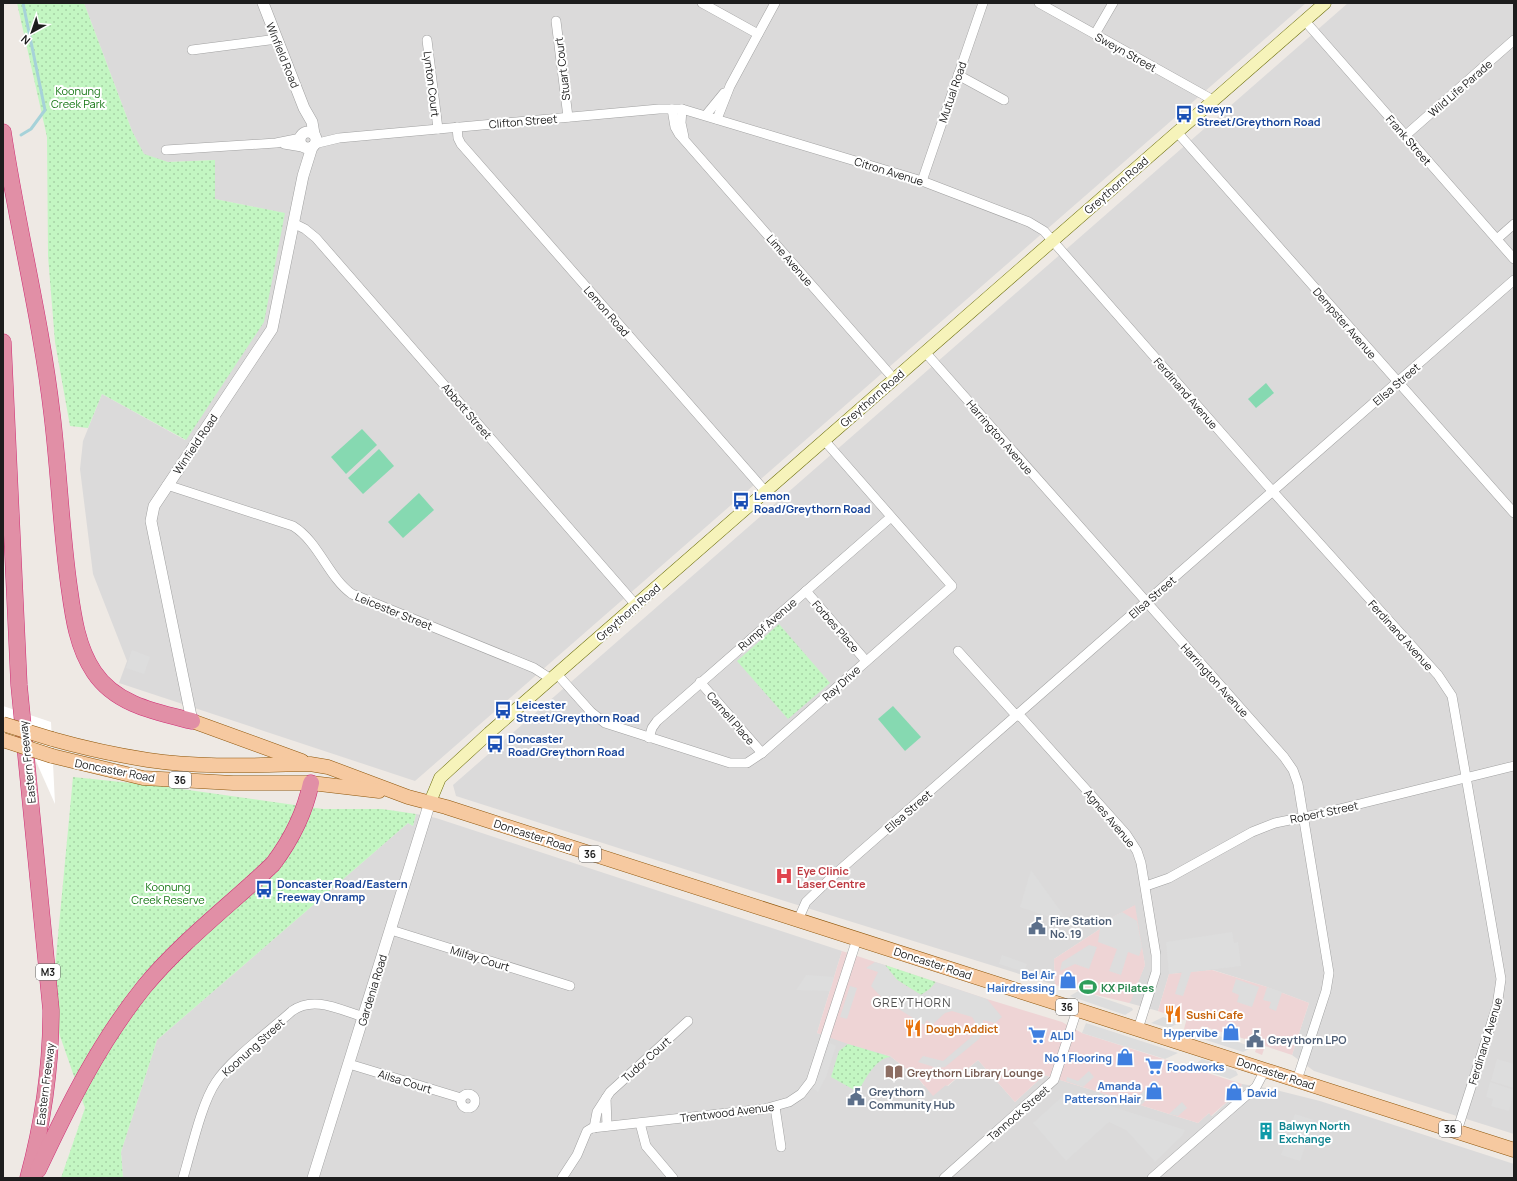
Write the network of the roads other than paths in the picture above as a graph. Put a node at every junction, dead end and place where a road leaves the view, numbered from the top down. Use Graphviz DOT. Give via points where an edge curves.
graph roads {
  1 [pos="262,3"];
  2 [pos="702,3"];
  3 [pos="775,3"];
  4 [pos="983,3"];
  5 [pos="1039,3"];
  6 [pos="1113,3"];
  7 [pos="1325,3"];
  8 [pos="556,21"];
  9 [pos="1305,21"];
  10 [pos="758,34"];
  11 [pos="1095,34"];
  12 [pos="277,39"];
  13 [pos="427,40"];
  14 [pos="1514,40"];
  15 [pos="192,50"];
  16 [pos="958,75"];
  17 [pos="730,86"];
  18 [pos="1004,100"];
  19 [pos="1213,100"];
  20 [pos="672,109"];
  21 [pos="682,109"];
  22 [pos="706,115"];
  23 [pos="568,117"];
  24 [pos="717,118"];
  25 [pos="457,127"];
  26 [pos="438,128"];
  27 [pos="3,132"];
  28 [pos="1177,132"];
  29 [pos="1406,136"];
  30 [pos="685,140"];
  31 [pos="308,141"];
  32 [pos="166,150"];
  33 [pos="922,181"];
  34 [pos="293,223"];
  35 [pos="1514,224"];
  36 [pos="1496,239"];
  37 [pos="1052,241"];
  38 [pos="1514,259"];
  39 [pos="1514,280"];
  40 [pos="3,342"];
  41 [pos="925,352"];
  42 [pos="894,379"];
  43 [pos="1397,382"];
  44 [pos="824,440"];
  45 [pos="167,485"];
  46 [pos="765,492"];
  47 [pos="1273,492"];
  48 [pos="1514,513"];
  49 [pos="892,517"];
  50 [pos="806,591"];
  51 [pos="1146,603"];
  52 [pos="636,605"];
  53 [pos="958,650"];
  54 [pos="866,661"];
  55 [pos="554,676"];
  56 [pos="700,682"];
  57 [pos="1018,715"];
  58 [pos="192,721"];
  59 [pos="3,724"];
  60 [pos="649,738"];
  61 [pos="3,740"];
  62 [pos="762,754"];
  63 [pos="310,764"];
  64 [pos="1514,766"];
  65 [pos="1467,778"];
  66 [pos="311,783"];
  67 [pos="397,793"];
  68 [pos="430,802"];
  69 [pos="1304,817"];
  70 [pos="1146,886"];
  71 [pos="798,920"];
  72 [pos="391,930"];
  73 [pos="857,939"];
  74 [pos="570,986"];
  75 [pos="1077,1010"];
  76 [pos="364,1017"];
  77 [pos="688,1021"];
  78 [pos="1138,1029"];
  79 [pos="349,1064"];
  80 [pos="1265,1070"];
  81 [pos="1297,1080"];
  82 [pos="461,1098"];
  83 [pos="606,1098"];
  84 [pos="775,1107"];
  85 [pos="640,1123"];
  86 [pos="607,1126"];
  87 [pos="594,1128"];
  88 [pos="1457,1131"];
  89 [pos="781,1147"];
  90 [pos="1514,1150"];
  91 [pos="316,1177"];
  92 [pos="28,1178"];
  93 [pos="34,1178"];
  94 [pos="183,1178"];
  95 [pos="562,1178"];
  96 [pos="673,1178"];
  97 [pos="944,1178"];
  98 [pos="1152,1178"];
  1 -- 12 [label="street, Winfield Road"];
  2 -- 10 [label="street"];
  3 -- 10 [label="street"];
  4 -- 16 [label="street, Mutual Road"];
  5 -- 11 [label="street, Sweyn Street"];
  6 -- 11 [label="street"];
  7 -- 9 [label="main road, Greythorn Road"];
  8 -- 23 [label="street, Stuart Court"];
  9 -- 19 [label="main road, Greythorn Road"];
  9 -- 29 [label="street, Frank Street"];
  10 -- 17 [label="street"];
  11 -- 19 [label="street, Sweyn Street"];
  12 -- 15 [label="street"];
  12 -- 31 [label="street, Winfield Road" via="304,108"];
  13 -- 26 [label="street, Lynton Court"];
  14 -- 29 [label="street, Wild Life Parade"];
  16 -- 18 [label="street"];
  16 -- 33 [label="street, Mutual Road"];
  17 -- 22 [label="street"];
  17 -- 24 [label="street"];
  19 -- 28 [label="main road, Greythorn Road"];
  20 -- 21 [label="street, Clifton Street"];
  20 -- 23 [label="street, Clifton Street"];
  20 -- 30 [label="street, Lime Avenue" via="676,131"];
  21 -- 22 [label="street, Clifton Street"];
  21 -- 30 [label="street"];
  22 -- 24 [label="street, Clifton Street"];
  23 -- 25 [label="street, Clifton Street"];
  24 -- 33 [label="street, Citron Avenue"];
  25 -- 26 [label="street, Clifton Street"];
  25 -- 46 [label="street, Lemon Road" via="461,144"];
  26 -- 31 [label="street, Clifton Street"];
  27 -- 58 [label="highway, 36" via="51,406 66,559 78,639 94,673 108,688 140,707"];
  28 -- 37 [label="main road, Greythorn Road"];
  28 -- 43 [label="street, Dempster Avenue"];
  29 -- 36 [label="street, Frank Street"];
  30 -- 42 [label="street, Lime Avenue"];
  31 -- 32 [label="street, Clifton Street"];
  31 -- 34 [label="street, Winfield Road"];
  33 -- 37 [label="street, Citron Avenue" via="1037,226"];
  34 -- 45 [label="street, Winfield Road" via="272,329"];
  34 -- 52 [label="street, Abbott Street" via="316,238"];
  35 -- 36 [label="street"];
  36 -- 38 [label="street, Frank Street"];
  37 -- 41 [label="main road, Greythorn Road"];
  37 -- 47 [label="street, Ferdinand Avenue"];
  39 -- 43 [label="street, Ellsa Street"];
  40 -- 92 [label="highway, Eastern Freeway / M3" via="19,685 51,1010 51,1052 43,1113"];
  41 -- 42 [label="main road, Greythorn Road"];
  41 -- 51 [label="street, Harrington Avenue"];
  42 -- 44 [label="main road, Greythorn Road"];
  43 -- 47 [label="street, Ellsa Street"];
  43 -- 48 [label="street, Dempster Avenue"];
  44 -- 46 [label="main road, Greythorn Road"];
  44 -- 49 [label="street, Ray Drive"];
  45 -- 55 [label="street, Leicester Street" via="293,526 306,536 343,586 352,594"];
  45 -- 58 [label="street, Winfield Road" via="150,517"];
  46 -- 52 [label="main road, Greythorn Road"];
  47 -- 51 [label="street, Ellsa Street"];
  47 -- 65 [label="street, Ferdinand Avenue" via="1445,683 1454,704"];
  49 -- 50 [label="street, Rumpf Avenue"];
  49 -- 54 [label="street, Ray Drive" via="952,586"];
  50 -- 54 [label="street, Forbes Place"];
  50 -- 56 [label="street, Rumpf Avenue"];
  51 -- 57 [label="street, Ellsa Street"];
  51 -- 69 [label="street, Harrington Avenue" via="1289,764 1298,784"];
  52 -- 55 [label="main road, Greythorn Road"];
  53 -- 57 [label="street, Agnes Avenue"];
  54 -- 62 [label="street, Ray Drive"];
  55 -- 60 [label="street, Ray Drive" via="600,720"];
  55 -- 68 [label="main road, Greythorn Road" via="440,778"];
  56 -- 60 [label="street, Rumpf Avenue" via="657,721"];
  56 -- 62 [label="street, Carnell Place"];
  57 -- 70 [label="street, Agnes Avenue" via="1130,838 1137,851"];
  57 -- 71 [label="street, Ellsa Street" via="809,898"];
  58 -- 63 [label="main road, Doncaster Road / 36"];
  59 -- 63 [label="main road, Doncaster Road / 36, bridge" via="80,747 149,760 200,764"];
  60 -- 62 [label="street, Ray Drive" via="736,764 751,762"];
  61 -- 66 [label="main road, Doncaster Road / 36, bridge" via="52,756 144,778 233,784"];
  63 -- 66 [label="main road"];
  63 -- 67 [label="main road, Doncaster Road / 36" via="328,767"];
  64 -- 65 [label="street, Robert Street"];
  65 -- 69 [label="street, Robert Street"];
  65 -- 88 [label="street, Ferdinand Avenue" via="1501,979 1497,1006"];
  66 -- 67 [label="main road, Doncaster Road / 36"];
  66 -- 93 [label="highway" via="296,828 273,864 181,949 145,986 121,1017 71,1100"];
  67 -- 68 [label="main road, Doncaster Road / 36"];
  68 -- 71 [label="main road, Doncaster Road / 36"];
  68 -- 72 [label="street, Gardenia Road"];
  69 -- 70 [label="street, Robert Street" via="1275,822 1261,828 1177,874"];
  69 -- 81 [label="street, Harrington Avenue" via="1328,972 1326,991"];
  70 -- 78 [label="street, Agnes Avenue" via="1156,965"];
  71 -- 73 [label="main road, Doncaster Road / 36"];
  72 -- 74 [label="street, Milfay Court"];
  72 -- 76 [label="street, Gardenia Road"];
  73 -- 75 [label="main road, Doncaster Road / 36"];
  73 -- 84 [label="street, Trentwood Avenue" via="815,1073 798,1096"];
  75 -- 78 [label="main road, Doncaster Road / 36"];
  75 -- 97 [label="street, Tannock Street" via="1054,1080"];
  76 -- 79 [label="street, Gardenia Road"];
  76 -- 94 [label="street, Koonung Street" via="318,1003 305,1004 292,1012 233,1063 211,1090"];
  77 -- 83 [label="street, Tudor Court"];
  78 -- 80 [label="main road, Doncaster Road / 36"];
  79 -- 82 [label="street, Ailsa Court"];
  79 -- 91 [label="street, Gardenia Road"];
  80 -- 81 [label="main road, Doncaster Road / 36"];
  80 -- 98 [label="street" via="1256,1087"];
  81 -- 88 [label="main road, Doncaster Road / 36"];
  83 -- 86 [label="street"];
  83 -- 87 [label="street, Tudor Court" via="597,1112"];
  84 -- 85 [label="street, Trentwood Avenue"];
  84 -- 89 [label="street"];
  85 -- 86 [label="street, Trentwood Avenue"];
  85 -- 96 [label="street" via="646,1146"];
  86 -- 87 [label="street, Trentwood Avenue"];
  87 -- 95 [label="street" via="587,1131 577,1155"];
  88 -- 90 [label="main road, Doncaster Road / 36"];
}
